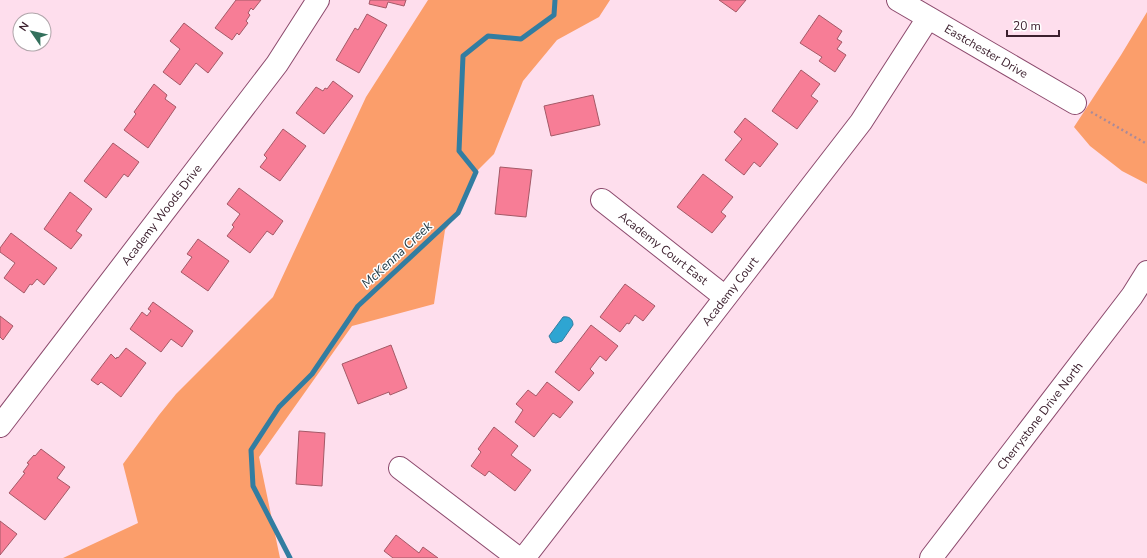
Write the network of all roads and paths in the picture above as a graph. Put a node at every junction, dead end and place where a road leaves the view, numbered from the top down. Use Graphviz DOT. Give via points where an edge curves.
graph roads {
  1 [pos="318,0"];
  2 [pos="898,0"];
  3 [pos="928,18"];
  4 [pos="1075,103"];
  5 [pos="1147,144"];
  6 [pos="602,200"];
  7 [pos="1147,272"];
  8 [pos="726,297"];
  9 [pos="0,426"];
  10 [pos="400,468"];
  11 [pos="518,558"];
  12 [pos="524,558"];
  13 [pos="931,558"];
  1 -- 9 [label="street, Academy Woods Drive" via="277,64"];
  2 -- 3 [label="street, Eastchester Drive"];
  3 -- 4 [label="street, Eastchester Drive"];
  3 -- 8 [label="street, Academy Court" via="861,122"];
  4 -- 5 [label="path"];
  6 -- 8 [label="street, Academy Court East"];
  7 -- 13 [label="street, Cherrystone Drive North" via="1132,296"];
  8 -- 12 [label="street, Academy Court"];
  10 -- 11 [label="street"];
}
